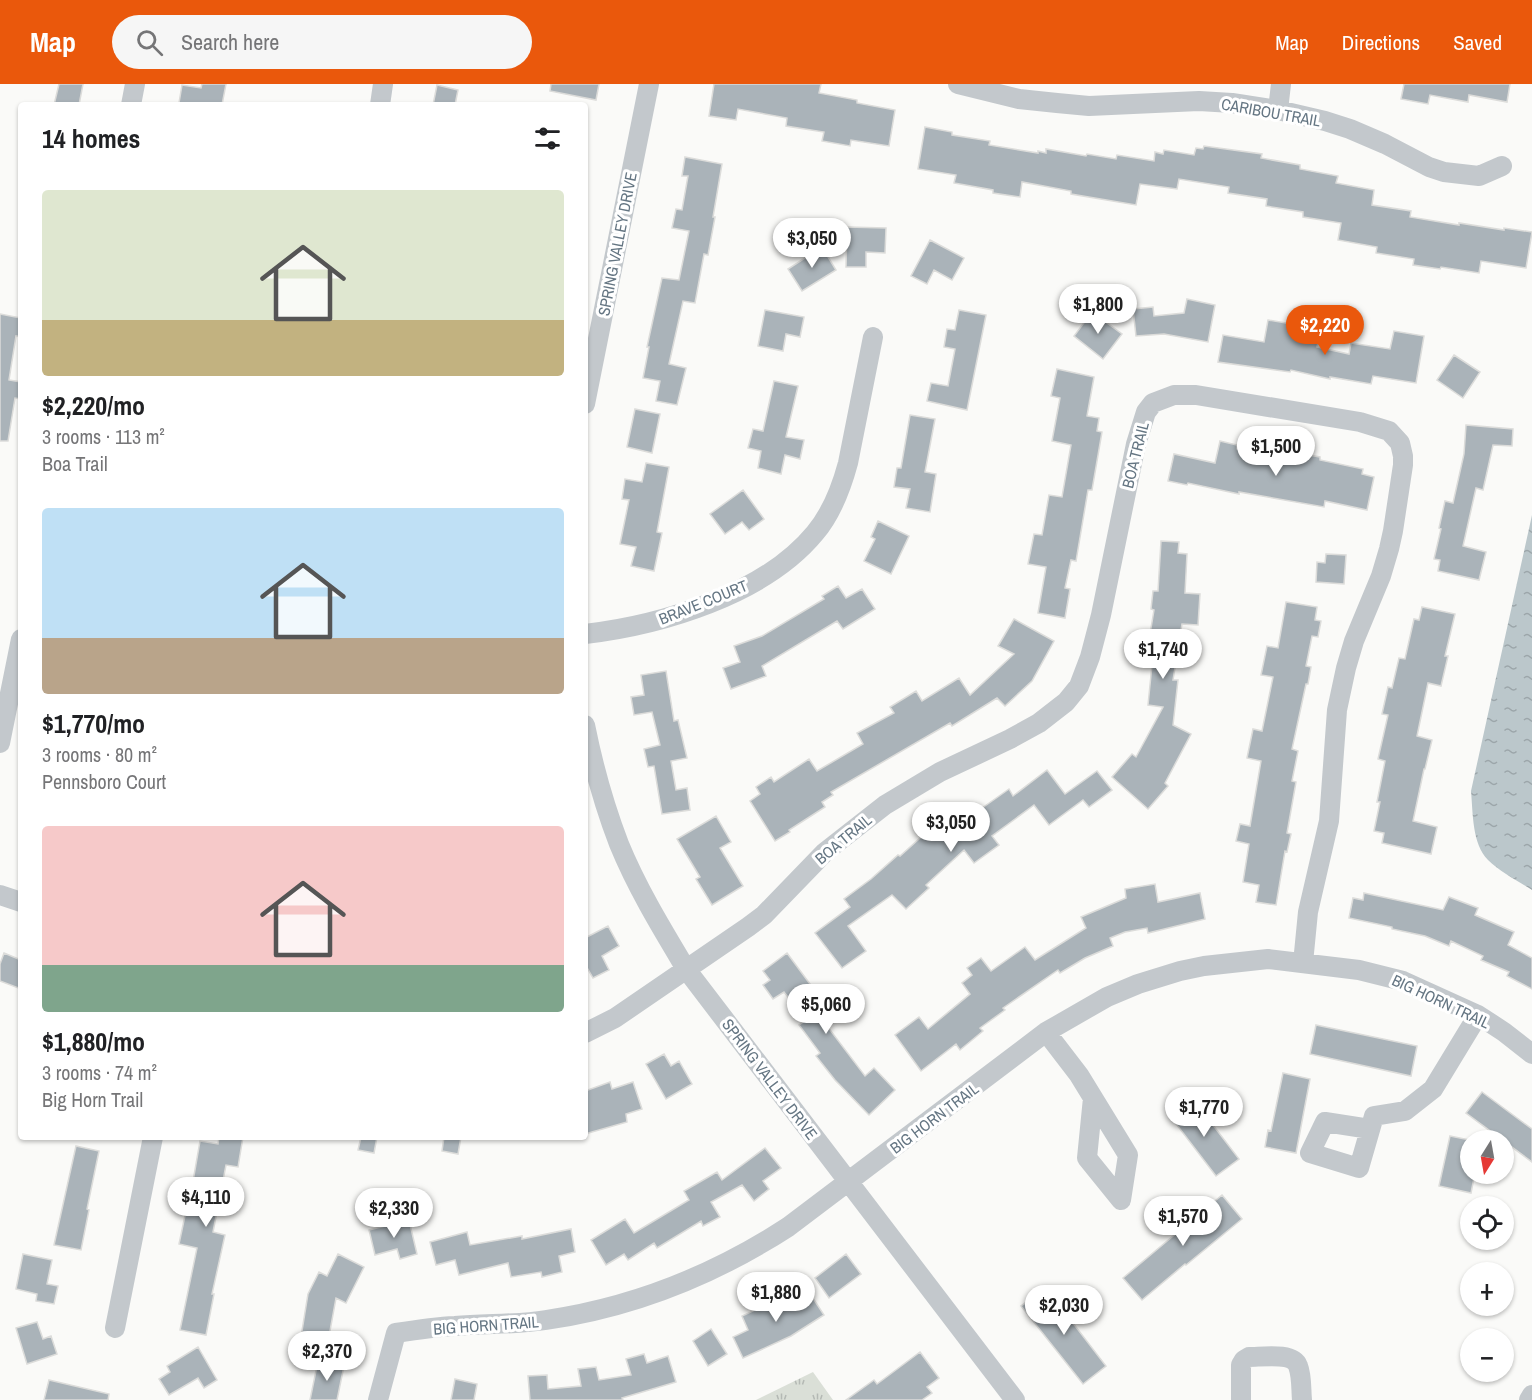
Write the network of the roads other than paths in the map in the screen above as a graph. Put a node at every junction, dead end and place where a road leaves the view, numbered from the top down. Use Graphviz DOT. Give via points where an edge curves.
graph roads {
  1 [pos="135,84"];
  2 [pos="383,84"];
  3 [pos="649,84"];
  4 [pos="958,84"];
  5 [pos="1281,84"];
  6 [pos="132,102"];
  7 [pos="380,102"];
  8 [pos="1278,110"];
  9 [pos="1502,166"];
  10 [pos="873,337"];
  11 [pos="588,389"];
  12 [pos="588,634"];
  13 [pos="18,654"];
  14 [pos="588,740"];
  15 [pos="0,743"];
  16 [pos="0,895"];
  17 [pos="18,901"];
  18 [pos="1303,963"];
  19 [pos="686,969"];
  20 [pos="1478,1015"];
  21 [pos="588,1032"];
  22 [pos="1046,1032"];
  23 [pos="1532,1054"];
  24 [pos="1093,1098"];
  25 [pos="1370,1129"];
  26 [pos="152,1140"];
  27 [pos="849,1182"];
  28 [pos="114,1328"];
  29 [pos="1532,1395"];
  30 [pos="1006,1397"];
  31 [pos="378,1400"];
  32 [pos="1241,1400"];
  33 [pos="1302,1400"];
  34 [pos="1529,1400"];
  1 -- 6 [label="street"];
  2 -- 7 [label="street"];
  3 -- 11 [label="street, SPRING VALLEY DRIVE"];
  4 -- 8 [label="street, CARIBOU TRAIL" via="1057,104 1199,101"];
  5 -- 8 [label="street"];
  8 -- 9 [label="street, CARIBOU TRAIL" via="1350,129 1444,172 1479,176"];
  10 -- 12 [label="street, BRAVE COURT" via="842,484 825,521 809,540 767,574 719,599 643,625"];
  13 -- 15 [label="street"];
  14 -- 19 [label="street, SPRING VALLEY DRIVE" via="620,844"];
  16 -- 17 [label="street"];
  18 -- 19 [label="street, BOA TRAIL" via="1308,912 1329,820 1337,710 1354,641 1389,549 1403,456 1400,443 1389,431 1360,422 1196,394 1174,395 1153,403 1146,412 1090,657 1079,687 1066,702 1039,723 940,772 885,805 825,852 764,915"];
  18 -- 20 [label="street, BIG HORN TRAIL" via="1359,969 1402,981"];
  18 -- 22 [label="street, BIG HORN TRAIL" via="1248,960 1180,971 1107,997"];
  19 -- 21 [label="street, BOA TRAIL" via="615,1018"];
  19 -- 27 [label="street, SPRING VALLEY DRIVE"];
  20 -- 23 [label="street, BIG HORN TRAIL"];
  20 -- 25 [label="street" via="1433,1089 1405,1111 1374,1116"];
  22 -- 24 [label="street"];
  22 -- 27 [label="street, BIG HORN TRAIL"];
  26 -- 28 [label="street"];
  27 -- 30 [label="street, SPRING VALLEY DRIVE"];
  27 -- 31 [label="street, BIG HORN TRAIL" via="764,1242 661,1292 614,1307 546,1320 396,1333"];
  29 -- 34 [label="street"];
  32 -- 33 [label="street" via="1244,1360 1288,1357 1299,1367"];
}
